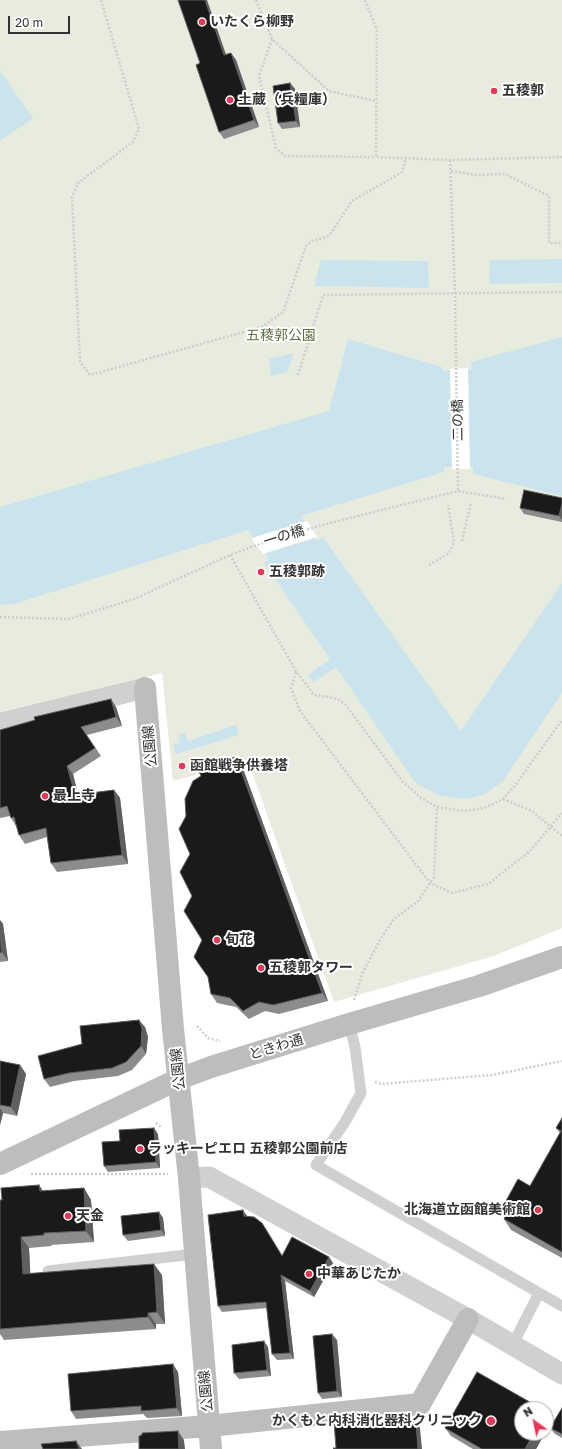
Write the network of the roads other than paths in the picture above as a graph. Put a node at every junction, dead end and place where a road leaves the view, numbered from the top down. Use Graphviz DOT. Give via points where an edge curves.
graph roads {
  1 [pos="145,688"];
  2 [pos="0,723"];
  3 [pos="562,958"];
  4 [pos="349,1024"];
  5 [pos="179,1079"];
  6 [pos="0,1164"];
  7 [pos="179,1176"];
  8 [pos="194,1254"];
  9 [pos="48,1271"];
  10 [pos="540,1293"];
  11 [pos="562,1306"];
  12 [pos="468,1320"];
  13 [pos="512,1346"];
  14 [pos="562,1374"];
  15 [pos="209,1426"];
  16 [pos="1,1439"];
  17 [pos="211,1449"];
  1 -- 2 [label="street"];
  1 -- 5 [label="street, 公園線"];
  3 -- 4 [label="street, ときわ通" via="479,986"];
  4 -- 5 [label="street, ときわ通"];
  4 -- 10 [label="lane" via="361,1093 316,1165"];
  5 -- 6 [label="street, ときわ通"];
  5 -- 7 [label="street, 公園線"];
  7 -- 8 [label="street, 公園線"];
  7 -- 12 [label="street" via="210,1177"];
  8 -- 9 [label="lane"];
  8 -- 15 [label="street, 公園線"];
  10 -- 11 [label="lane"];
  10 -- 13 [label="lane"];
  12 -- 13 [label="street"];
  12 -- 15 [label="street" via="420,1404"];
  13 -- 14 [label="street"];
  15 -- 16 [label="street"];
  15 -- 17 [label="street, 公園線"];
}
